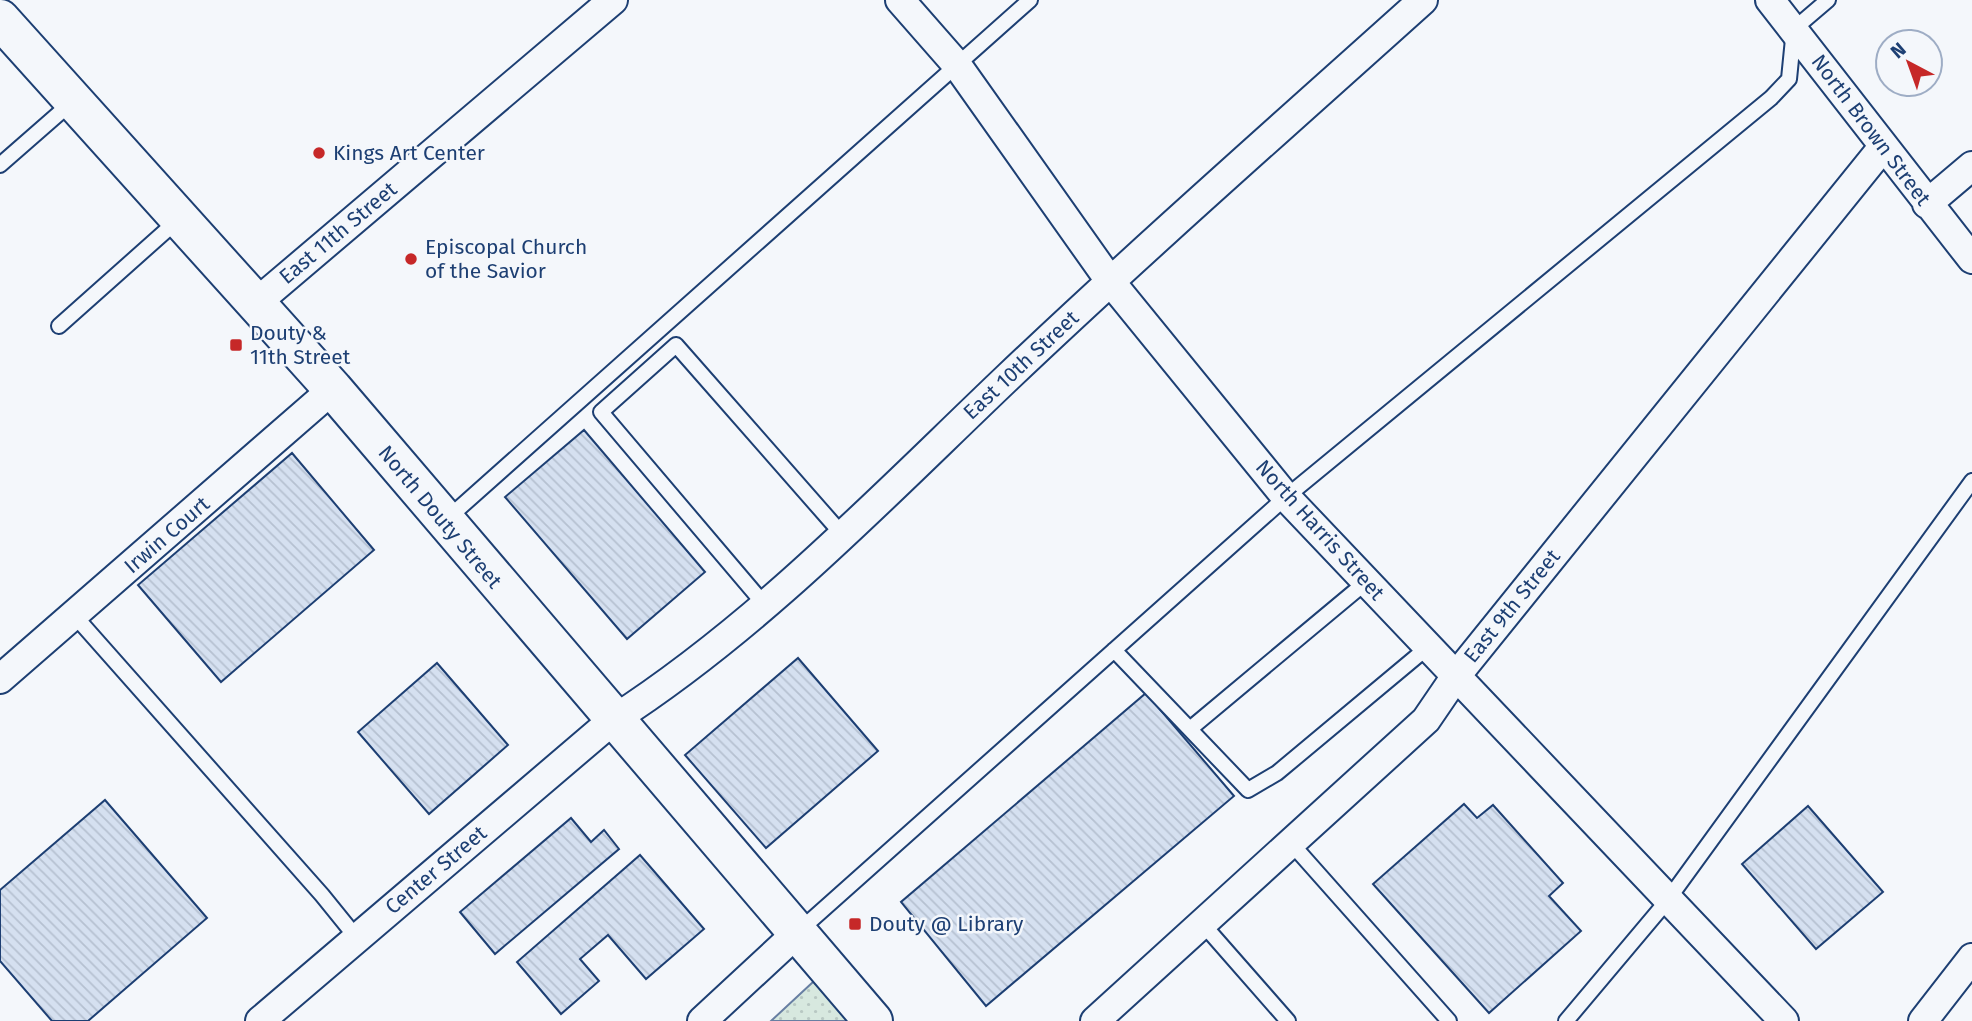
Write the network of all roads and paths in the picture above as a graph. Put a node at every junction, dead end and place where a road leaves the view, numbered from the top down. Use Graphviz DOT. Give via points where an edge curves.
graph roads {
  1 [pos="613,0"];
  2 [pos="900,0"];
  3 [pos="1030,0"];
  4 [pos="1423,0"];
  5 [pos="1770,0"];
  6 [pos="1828,0"];
  7 [pos="0,19"];
  8 [pos="1794,29"];
  9 [pos="957,65"];
  10 [pos="72,102"];
  11 [pos="1883,147"];
  12 [pos="0,165"];
  13 [pos="1972,166"];
  14 [pos="1927,204"];
  15 [pos="179,219"];
  16 [pos="1972,259"];
  17 [pos="1110,281"];
  18 [pos="256,303"];
  19 [pos="60,326"];
  20 [pos="333,389"];
  21 [pos="1972,481"];
  22 [pos="1286,497"];
  23 [pos="443,522"];
  24 [pos="842,534"];
  25 [pos="1366,582"];
  26 [pos="764,604"];
  27 [pos="74,615"];
  28 [pos="1428,647"];
  29 [pos="1114,650"];
  30 [pos="1456,676"];
  31 [pos="0,679"];
  32 [pos="613,720"];
  33 [pos="1191,728"];
  34 [pos="1291,843"];
  35 [pos="1667,901"];
  36 [pos="1202,923"];
  37 [pos="798,932"];
  38 [pos="355,937"];
  39 [pos="1972,958"];
  40 [pos="260,1021"];
  41 [pos="702,1021"];
  42 [pos="873,1021"];
  43 [pos="1095,1021"];
  44 [pos="1288,1021"];
  45 [pos="1449,1021"];
  46 [pos="1566,1021"];
  47 [pos="1784,1021"];
  48 [pos="1923,1021"];
  1 -- 18 [label="street, East 11th Street"];
  2 -- 9 [label="street, North Harris Street"];
  3 -- 9 [label="lane"];
  4 -- 17 [label="street, East 10th Street"];
  5 -- 8 [label="street, North Brown Street"];
  6 -- 8 [label="lane"];
  7 -- 10 [label="street, North Douty Street"];
  8 -- 11 [label="street, North Brown Street"];
  8 -- 22 [label="lane" via="1788,79 1771,98"];
  9 -- 17 [label="street, North Harris Street"];
  9 -- 23 [label="lane"];
  10 -- 12 [label="lane"];
  10 -- 15 [label="street, North Douty Street"];
  11 -- 14 [label="street, North Brown Street"];
  11 -- 30 [label="street, East 9th Street"];
  13 -- 14 [label="street"];
  14 -- 16 [label="street, North Brown Street"];
  15 -- 18 [label="street, North Douty Street"];
  15 -- 19 [label="lane"];
  17 -- 22 [label="street, North Harris Street"];
  17 -- 24 [label="street, East 10th Street"];
  18 -- 20 [label="street, North Douty Street"];
  20 -- 23 [label="street, North Douty Street"];
  20 -- 27 [label="street, Irwin Court"];
  21 -- 35 [label="lane"];
  22 -- 25 [label="street, North Harris Street"];
  22 -- 29 [label="lane"];
  23 -- 32 [label="street, North Douty Street"];
  24 -- 26 [label="street, East 10th Street"];
  24 -- 26 [label="lane" via="676,345 601,412"];
  25 -- 28 [label="street, North Harris Street"];
  25 -- 33 [label="lane"];
  26 -- 32 [label="street, East 10th Street" via="663,688"];
  27 -- 31 [label="street, Irwin Court"];
  27 -- 38 [label="lane"];
  28 -- 30 [label="street, North Harris Street"];
  28 -- 33 [label="lane" via="1277,773 1248,790"];
  29 -- 33 [label="lane"];
  29 -- 37 [label="lane"];
  30 -- 34 [label="street, East 9th Street" via="1426,720"];
  30 -- 35 [label="street, North Harris Street"];
  32 -- 37 [label="street, North Douty Street"];
  32 -- 38 [label="street, Center Street"];
  34 -- 36 [label="street, East 9th Street"];
  34 -- 45 [label="lane"];
  35 -- 46 [label="lane"];
  35 -- 47 [label="street, North Harris Street"];
  36 -- 43 [label="street, East 9th Street"];
  36 -- 44 [label="lane"];
  37 -- 41 [label="street"];
  37 -- 42 [label="street, North Douty Street"];
  38 -- 40 [label="street, Center Street"];
  39 -- 48 [label="street"];
}
